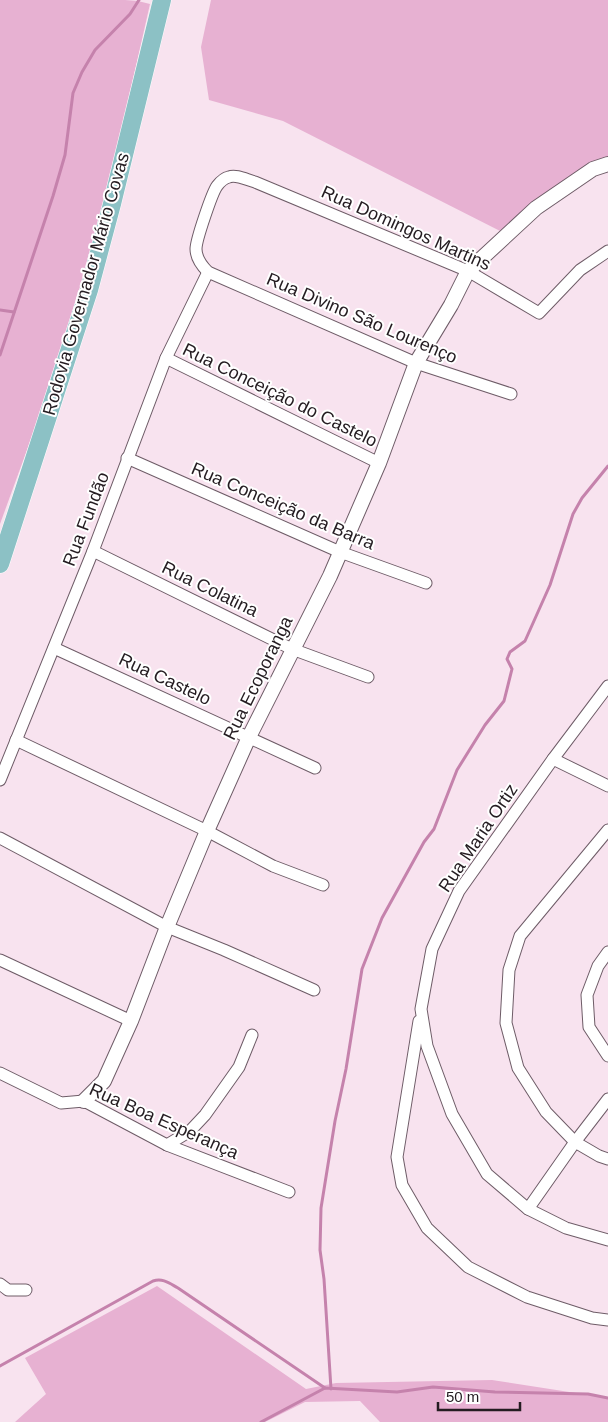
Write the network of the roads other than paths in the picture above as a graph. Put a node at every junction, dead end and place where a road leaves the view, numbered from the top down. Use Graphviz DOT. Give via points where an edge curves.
graph roads {
  1 [pos="162,0"];
  2 [pos="608,164"];
  3 [pos="608,251"];
  4 [pos="206,270"];
  5 [pos="468,271"];
  6 [pos="166,358"];
  7 [pos="416,363"];
  8 [pos="511,394"];
  9 [pos="127,458"];
  10 [pos="380,463"];
  11 [pos="93,551"];
  12 [pos="340,552"];
  13 [pos="0,564"];
  14 [pos="426,583"];
  15 [pos="54,648"];
  16 [pos="292,650"];
  17 [pos="368,677"];
  18 [pos="608,686"];
  19 [pos="249,737"];
  20 [pos="16,740"];
  21 [pos="554,759"];
  22 [pos="315,768"];
  23 [pos="0,780"];
  24 [pos="608,786"];
  25 [pos="608,830"];
  26 [pos="207,831"];
  27 [pos="0,838"];
  28 [pos="323,885"];
  29 [pos="167,927"];
  30 [pos="608,952"];
  31 [pos="0,960"];
  32 [pos="598,966"];
  33 [pos="608,972"];
  34 [pos="314,990"];
  35 [pos="421,1009"];
  36 [pos="131,1021"];
  37 [pos="252,1034"];
  38 [pos="608,1056"];
  39 [pos="0,1072"];
  40 [pos="608,1099"];
  41 [pos="84,1101"];
  42 [pos="575,1142"];
  43 [pos="167,1145"];
  44 [pos="608,1159"];
  45 [pos="289,1192"];
  46 [pos="528,1209"];
  47 [pos="608,1240"];
  48 [pos="0,1284"];
  49 [pos="26,1290"];
  50 [pos="608,1320"];
  1 -- 13 [label="main road, Rodovia Governador Mário Covas" via="88,290"];
  2 -- 5 [label="street, Rua Ecoporanga" via="593,169 536,208"];
  3 -- 5 [label="street, Rua Domingos Martins" via="580,270 539,314"];
  4 -- 5 [label="street, Rua Domingos Martins" via="199,262 196,248 216,186 233,176 255,182"];
  4 -- 6 [label="street, Rua Fundão"];
  4 -- 7 [label="street, Rua Divino São Lourenço"];
  5 -- 7 [label="street, Rua Ecoporanga"];
  6 -- 9 [label="street, Rua Fundão"];
  6 -- 10 [label="street, Rua Conceição do Castelo"];
  7 -- 8 [label="street, Rua Divino São Lourenço"];
  7 -- 10 [label="street, Rua Ecoporanga"];
  9 -- 11 [label="street, Rua Fundão"];
  9 -- 12 [label="street, Rua Conceição da Barra"];
  10 -- 12 [label="street, Rua Ecoporanga"];
  11 -- 15 [label="street, Rua Fundão"];
  11 -- 16 [label="street, Rua Colatina"];
  12 -- 14 [label="street, Rua Conceição da Barra"];
  12 -- 16 [label="street, Rua Ecoporanga"];
  15 -- 19 [label="street, Rua Castelo"];
  15 -- 20 [label="street, Rua Fundão"];
  16 -- 17 [label="street, Rua Colatina"];
  16 -- 19 [label="street, Rua Ecoporanga"];
  18 -- 21 [label="street, Rua Maria Ortiz"];
  19 -- 22 [label="street, Rua Castelo"];
  19 -- 26 [label="street, Rua Ecoporanga"];
  20 -- 23 [label="street, Rua Fundão"];
  20 -- 26 [label="street"];
  21 -- 24 [label="street"];
  21 -- 35 [label="street, Rua Maria Ortiz" via="459,891 432,949"];
  25 -- 42 [label="street" via="520,936 508,970 506,1023 518,1068 546,1112"];
  26 -- 28 [label="street" via="273,866"];
  26 -- 29 [label="street, Rua Ecoporanga"];
  27 -- 29 [label="street"];
  29 -- 34 [label="street"];
  29 -- 36 [label="street, Rua Ecoporanga"];
  30 -- 32 [label="street"];
  31 -- 36 [label="street"];
  32 -- 33 [label="street"];
  32 -- 38 [label="street" via="587,995 590,1027"];
  35 -- 46 [label="street, Rua Maria Ortiz" via="427,1046 452,1114 487,1174"];
  35 -- 50 [label="street" via="397,1157 402,1185 427,1228 468,1267 527,1297"];
  36 -- 41 [label="street, Rua Ecoporanga" via="104,1081"];
  37 -- 43 [label="street" via="239,1067 205,1115 190,1131"];
  39 -- 41 [label="street, Rua Boa Esperança" via="61,1103"];
  40 -- 42 [label="street"];
  41 -- 43 [label="street, Rua Boa Esperança"];
  42 -- 44 [label="street"];
  42 -- 46 [label="street"];
  43 -- 45 [label="street, Rua Boa Esperança"];
  46 -- 47 [label="street, Rua Maria Ortiz" via="566,1228"];
  48 -- 49 [label="street" via="8,1290"];
}
